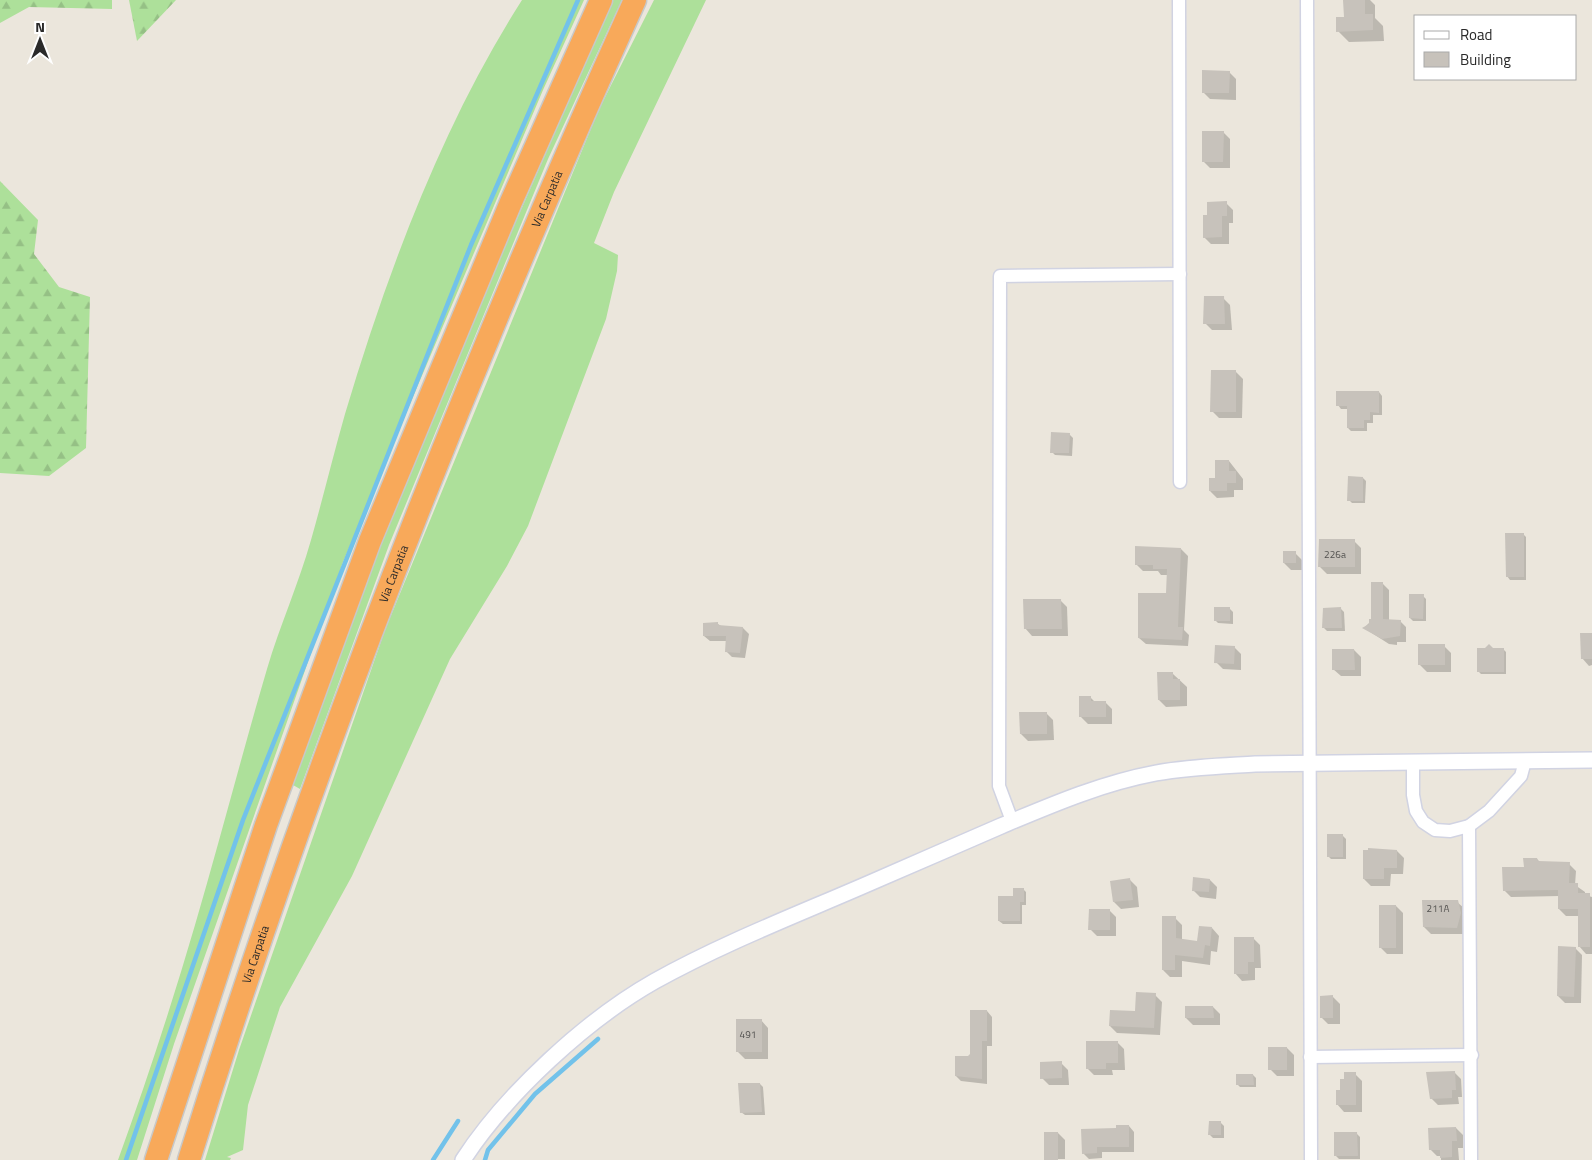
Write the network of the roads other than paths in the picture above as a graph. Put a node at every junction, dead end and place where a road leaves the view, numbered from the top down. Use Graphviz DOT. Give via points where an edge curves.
graph roads {
  1 [pos="601,0"];
  2 [pos="635,0"];
  3 [pos="1179,0"];
  4 [pos="1308,0"];
  5 [pos="1180,274"];
  6 [pos="1180,482"];
  7 [pos="1592,760"];
  8 [pos="1525,761"];
  9 [pos="1413,762"];
  10 [pos="1309,763"];
  11 [pos="1012,821"];
  12 [pos="1469,826"];
  13 [pos="1472,1055"];
  14 [pos="1310,1057"];
  15 [pos="156,1160"];
  16 [pos="189,1160"];
  17 [pos="463,1160"];
  18 [pos="1311,1160"];
  19 [pos="1471,1160"];
  1 -- 15 [label="highway" via="511,202 370,541 266,825"];
  2 -- 16 [label="highway, Via Carpatia" via="548,193 401,554 300,824"];
  3 -- 5 [label="street"];
  4 -- 10 [label="street"];
  5 -- 6 [label="street"];
  5 -- 11 [label="street" via="1000,276 998,786"];
  7 -- 8 [label="street"];
  8 -- 9 [label="street"];
  8 -- 12 [label="street" via="1521,776 1489,811"];
  9 -- 10 [label="street"];
  9 -- 12 [label="street" via="1413,795 1416,811 1423,822 1435,830 1450,831"];
  10 -- 11 [label="street" via="1202,767 1156,773 1102,786"];
  10 -- 14 [label="street"];
  11 -- 17 [label="street" via="706,955 653,982 593,1023 549,1062 500,1111"];
  12 -- 13 [label="street"];
  13 -- 14 [label="street"];
  13 -- 19 [label="street"];
  14 -- 18 [label="street"];
}
